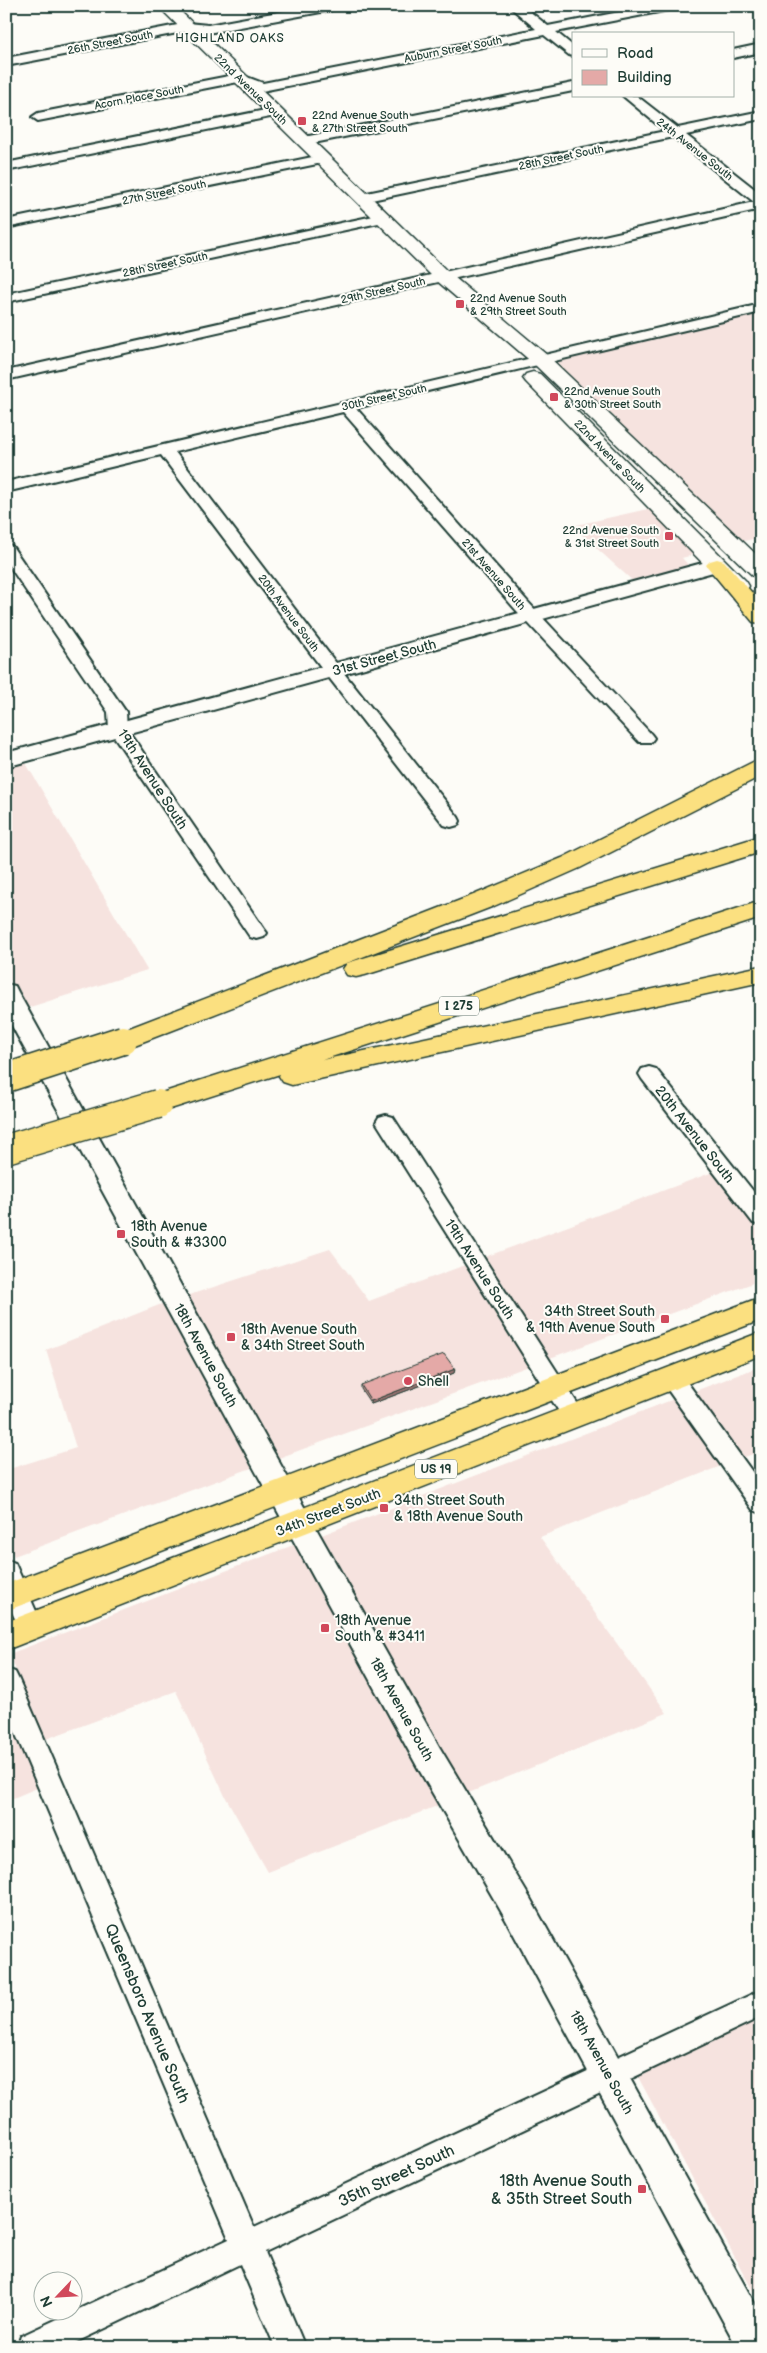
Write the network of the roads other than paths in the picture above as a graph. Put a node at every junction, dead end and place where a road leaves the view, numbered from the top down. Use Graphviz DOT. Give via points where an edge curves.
graph roads {
  1 [pos="166,6"];
  2 [pos="332,6"];
  3 [pos="515,6"];
  4 [pos="669,6"];
  5 [pos="188,27"];
  6 [pos="546,31"];
  7 [pos="761,48"];
  8 [pos="572,51"];
  9 [pos="734,54"];
  10 [pos="6,62"];
  11 [pos="240,78"];
  12 [pos="572,87"];
  13 [pos="631,98"];
  14 [pos="275,112"];
  15 [pos="761,116"];
  16 [pos="38,117"];
  17 [pos="675,133"];
  18 [pos="304,140"];
  19 [pos="322,159"];
  20 [pos="6,167"];
  21 [pos="362,198"];
  22 [pos="761,201"];
  23 [pos="761,205"];
  24 [pos="383,218"];
  25 [pos="6,224"];
  26 [pos="442,276"];
  27 [pos="6,298"];
  28 [pos="761,308"];
  29 [pos="541,360"];
  30 [pos="520,365"];
  31 [pos="6,376"];
  32 [pos="346,406"];
  33 [pos="165,449"];
  34 [pos="6,487"];
  35 [pos="6,549"];
  36 [pos="756,560"];
  37 [pos="717,565"];
  38 [pos="761,609"];
  39 [pos="532,617"];
  40 [pos="761,617"];
  41 [pos="333,671"];
  42 [pos="118,729"];
  43 [pos="645,738"];
  44 [pos="6,760"];
  45 [pos="761,767"];
  46 [pos="451,821"];
  47 [pos="761,844"];
  48 [pos="761,909"];
  49 [pos="257,933"];
  50 [pos="761,974"];
  51 [pos="6,992"];
  52 [pos="122,1040"];
  53 [pos="649,1074"];
  54 [pos="6,1078"];
  55 [pos="158,1104"];
  56 [pos="386,1122"];
  57 [pos="6,1149"];
  58 [pos="761,1217"];
  59 [pos="761,1308"];
  60 [pos="761,1342"];
  61 [pos="671,1377"];
  62 [pos="556,1387"];
  63 [pos="573,1415"];
  64 [pos="281,1492"];
  65 [pos="761,1503"];
  66 [pos="298,1523"];
  67 [pos="10,1587"];
  68 [pos="18,1632"];
  69 [pos="6,1680"];
  70 [pos="761,2003"];
  71 [pos="609,2075"];
  72 [pos="246,2246"];
  73 [pos="32,2347"];
  74 [pos="290,2347"];
  75 [pos="758,2347"];
  1 -- 5 [label="main road, 22nd Avenue South"];
  2 -- 5 [label="street, 26th Street South" via="208,30"];
  3 -- 6 [label="street"];
  4 -- 6 [label="street, Auburn Street South"];
  5 -- 10 [label="street, 26th Street South"];
  5 -- 11 [label="main road, 22nd Avenue South"];
  6 -- 8 [label="street"];
  6 -- 11 [label="street, Auburn Street South" via="262,87"];
  7 -- 9 [label="street"];
  11 -- 14 [label="main road, 22nd Avenue South"];
  11 -- 16 [label="street, Acorn Place South"];
  12 -- 18 [label="street"];
  13 -- 17 [label="street, 24th Avenue South"];
  14 -- 18 [label="main road, 22nd Avenue South"];
  14 -- 20 [label="street"];
  15 -- 17 [label="street, 28th Street South"];
  17 -- 21 [label="street, 28th Street South"];
  17 -- 22 [label="street, 24th Avenue South"];
  18 -- 19 [label="main road, 22nd Avenue South"];
  19 -- 21 [label="main road, 22nd Avenue South"];
  19 -- 25 [label="street, 27th Street South"];
  21 -- 24 [label="main road, 22nd Avenue South"];
  23 -- 26 [label="street, 29th Street South"];
  24 -- 26 [label="main road, 22nd Avenue South"];
  24 -- 27 [label="street, 28th Street South"];
  26 -- 29 [label="main road, 22nd Avenue South"];
  26 -- 30 [label="main road, 22nd Avenue South"];
  26 -- 31 [label="street, 29th Street South"];
  28 -- 29 [label="street, 30th Street South"];
  29 -- 30 [label="street, 30th Street South"];
  29 -- 36 [label="main road, 22nd Avenue South"];
  30 -- 32 [label="street, 30th Street South"];
  30 -- 37 [label="main road, 22nd Avenue South"];
  32 -- 33 [label="street, 30th Street South"];
  32 -- 39 [label="street, 21st Avenue South"];
  33 -- 34 [label="street, 30th Street South"];
  33 -- 41 [label="street, 20th Avenue South"];
  35 -- 42 [label="street, 19th Avenue South" via="118,712"];
  36 -- 37 [label="main road, 31st Street South"];
  37 -- 38 [label="main road, 22nd Avenue South"];
  37 -- 39 [label="street, 31st Street South"];
  37 -- 40 [label="highway"];
  39 -- 41 [label="street, 31st Street South"];
  39 -- 43 [label="street, 21st Avenue South"];
  41 -- 42 [label="street, 31st Street South"];
  41 -- 46 [label="street, 20th Avenue South"];
  42 -- 44 [label="street, 31st Street South"];
  42 -- 49 [label="street, 19th Avenue South"];
  45 -- 52 [label="highway" via="579,859 485,900"];
  47 -- 52 [label="highway"];
  48 -- 55 [label="highway, I 275"];
  50 -- 55 [label="highway"];
  51 -- 64 [label="street, 18th Avenue South"];
  52 -- 54 [label="highway, bridge"];
  53 -- 58 [label="street, 20th Avenue South"];
  55 -- 57 [label="highway, I 275, bridge"];
  56 -- 62 [label="street, 19th Avenue South"];
  59 -- 62 [label="highway, US 19"];
  60 -- 61 [label="highway, 34th Street South / US 19"];
  61 -- 63 [label="highway, 34th Street South / US 19"];
  61 -- 65 [label="street"];
  62 -- 63 [label="street, 19th Avenue South"];
  62 -- 64 [label="highway, US 19"];
  63 -- 66 [label="highway, 34th Street South / US 19"];
  64 -- 66 [label="street, 18th Avenue South"];
  64 -- 67 [label="highway, US 19"];
  66 -- 68 [label="highway, 34th Street South / US 19"];
  66 -- 71 [label="street, 18th Avenue South" via="429,1758 518,1908"];
  67 -- 68 [label="street"];
  69 -- 72 [label="street, Queensboro Avenue South"];
  70 -- 71 [label="street, 35th Street South"];
  71 -- 72 [label="street, 35th Street South"];
  71 -- 75 [label="street, 18th Avenue South"];
  72 -- 73 [label="street, 35th Street South"];
  72 -- 74 [label="street, Queensboro Avenue South"];
}
